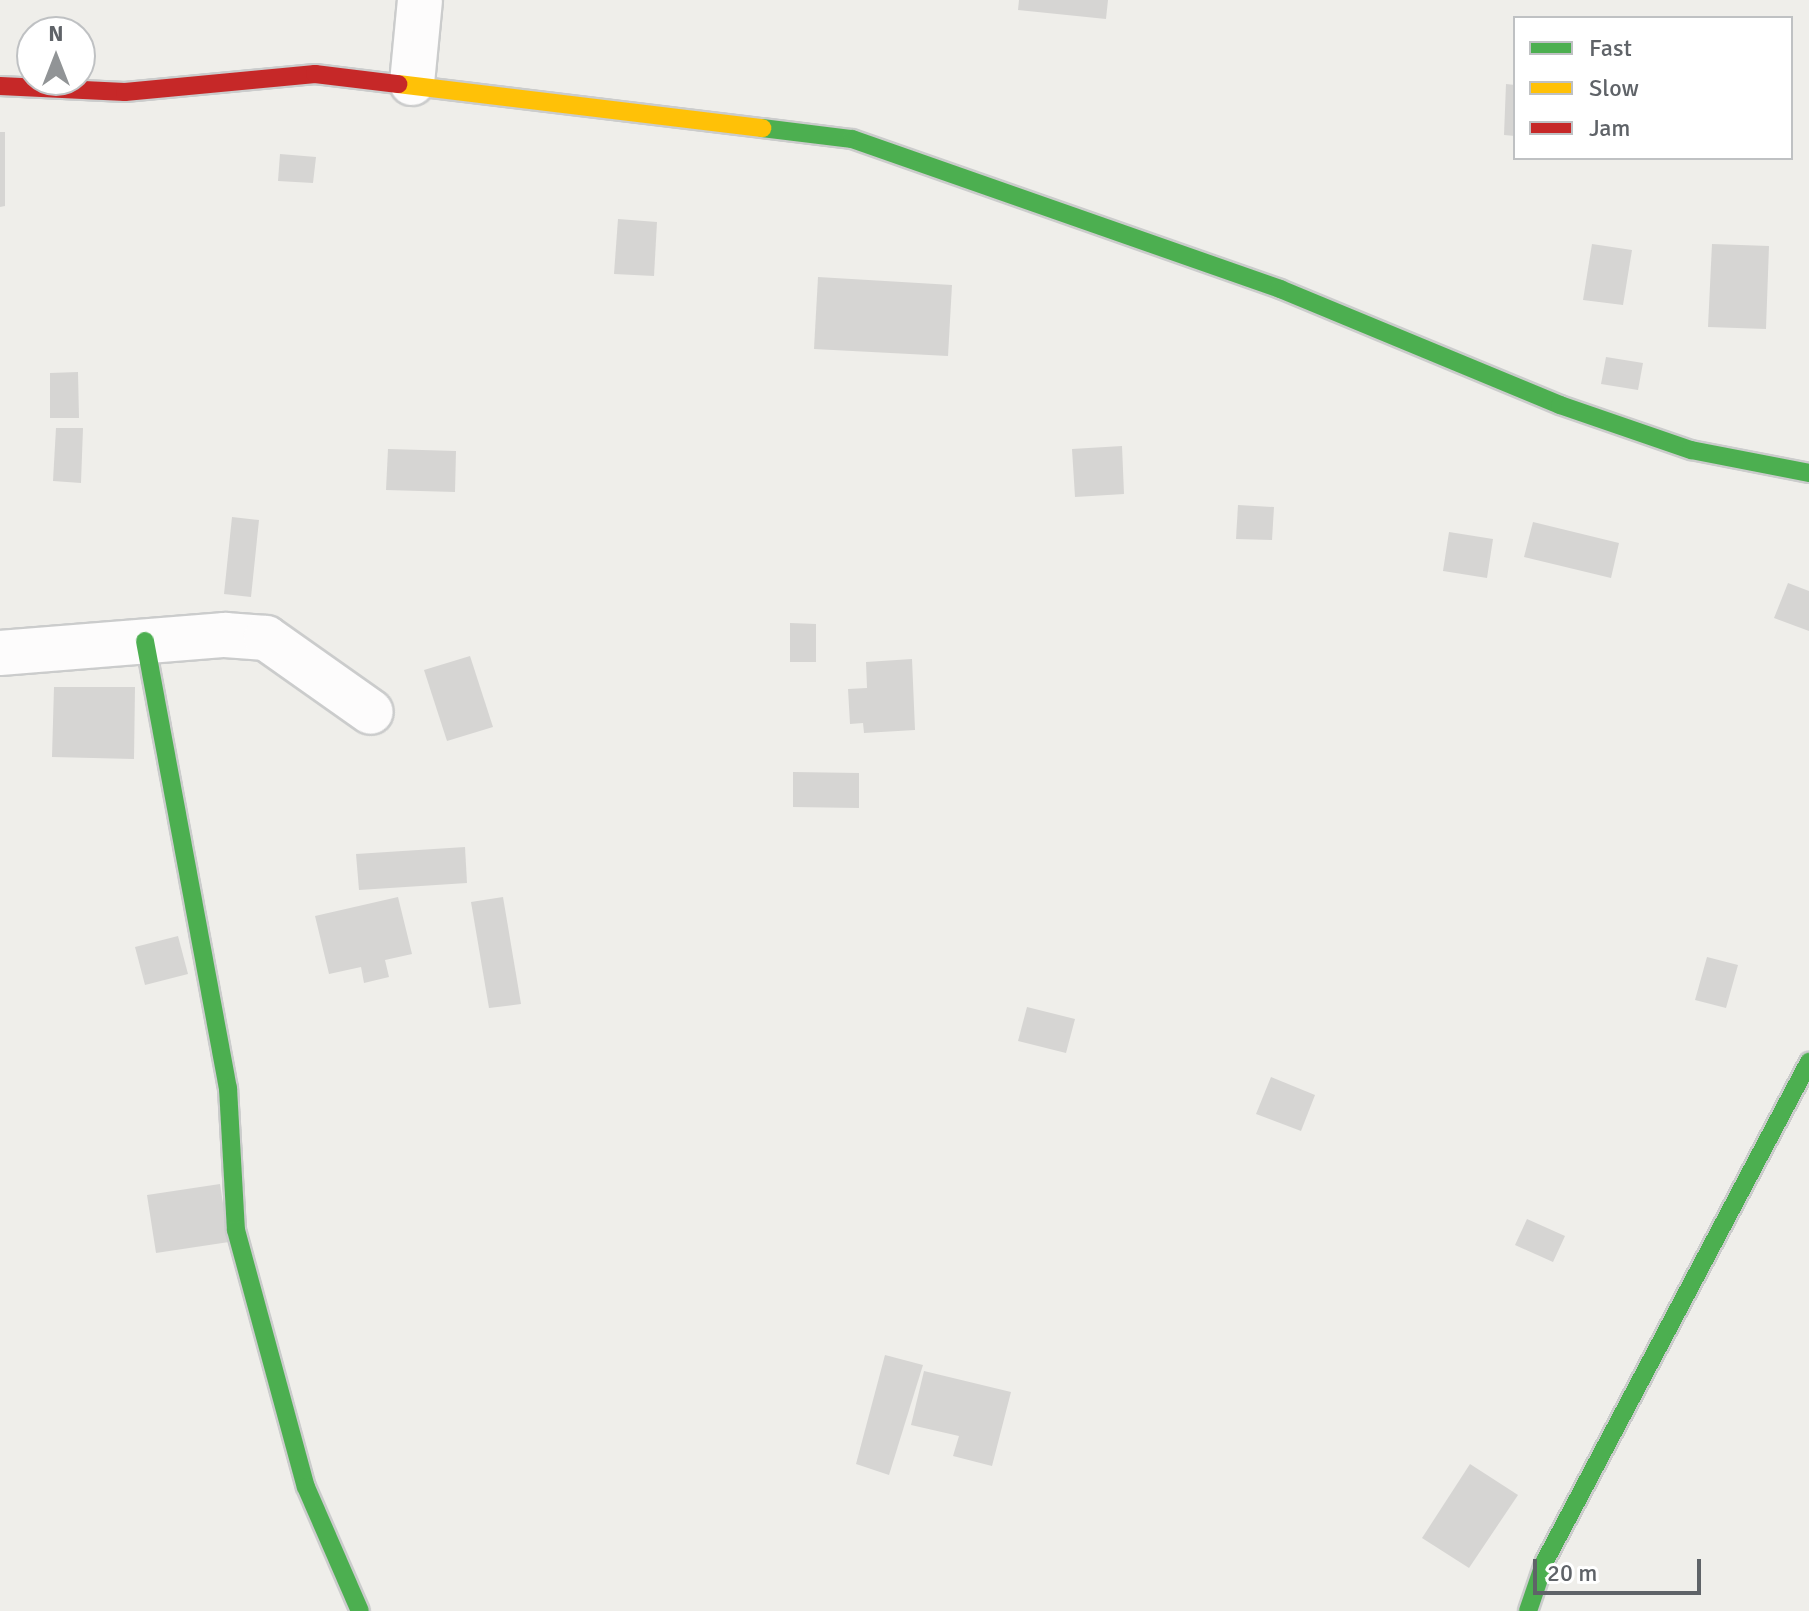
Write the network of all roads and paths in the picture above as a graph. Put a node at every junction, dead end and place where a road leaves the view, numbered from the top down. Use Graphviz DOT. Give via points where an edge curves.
graph roads {
  1 [pos="420,0"];
  2 [pos="412,83"];
  3 [pos="0,86"];
  4 [pos="1809,473"];
  5 [pos="145,641"];
  6 [pos="0,653"];
  7 [pos="371,712"];
  8 [pos="1809,1062"];
  9 [pos="360,1611"];
  10 [pos="1528,1611"];
  1 -- 2 [label="street"];
  2 -- 3 [label="street" via="315,74 125,92"];
  2 -- 4 [label="street" via="865,143 1280,289 1560,405 1691,450"];
  5 -- 6 [label="street"];
  5 -- 7 [label="street" via="266,638"];
  5 -- 9 [label="street" via="228,1088 236,1230 306,1487"];
  8 -- 10 [label="street" via="1545,1561"];
}
